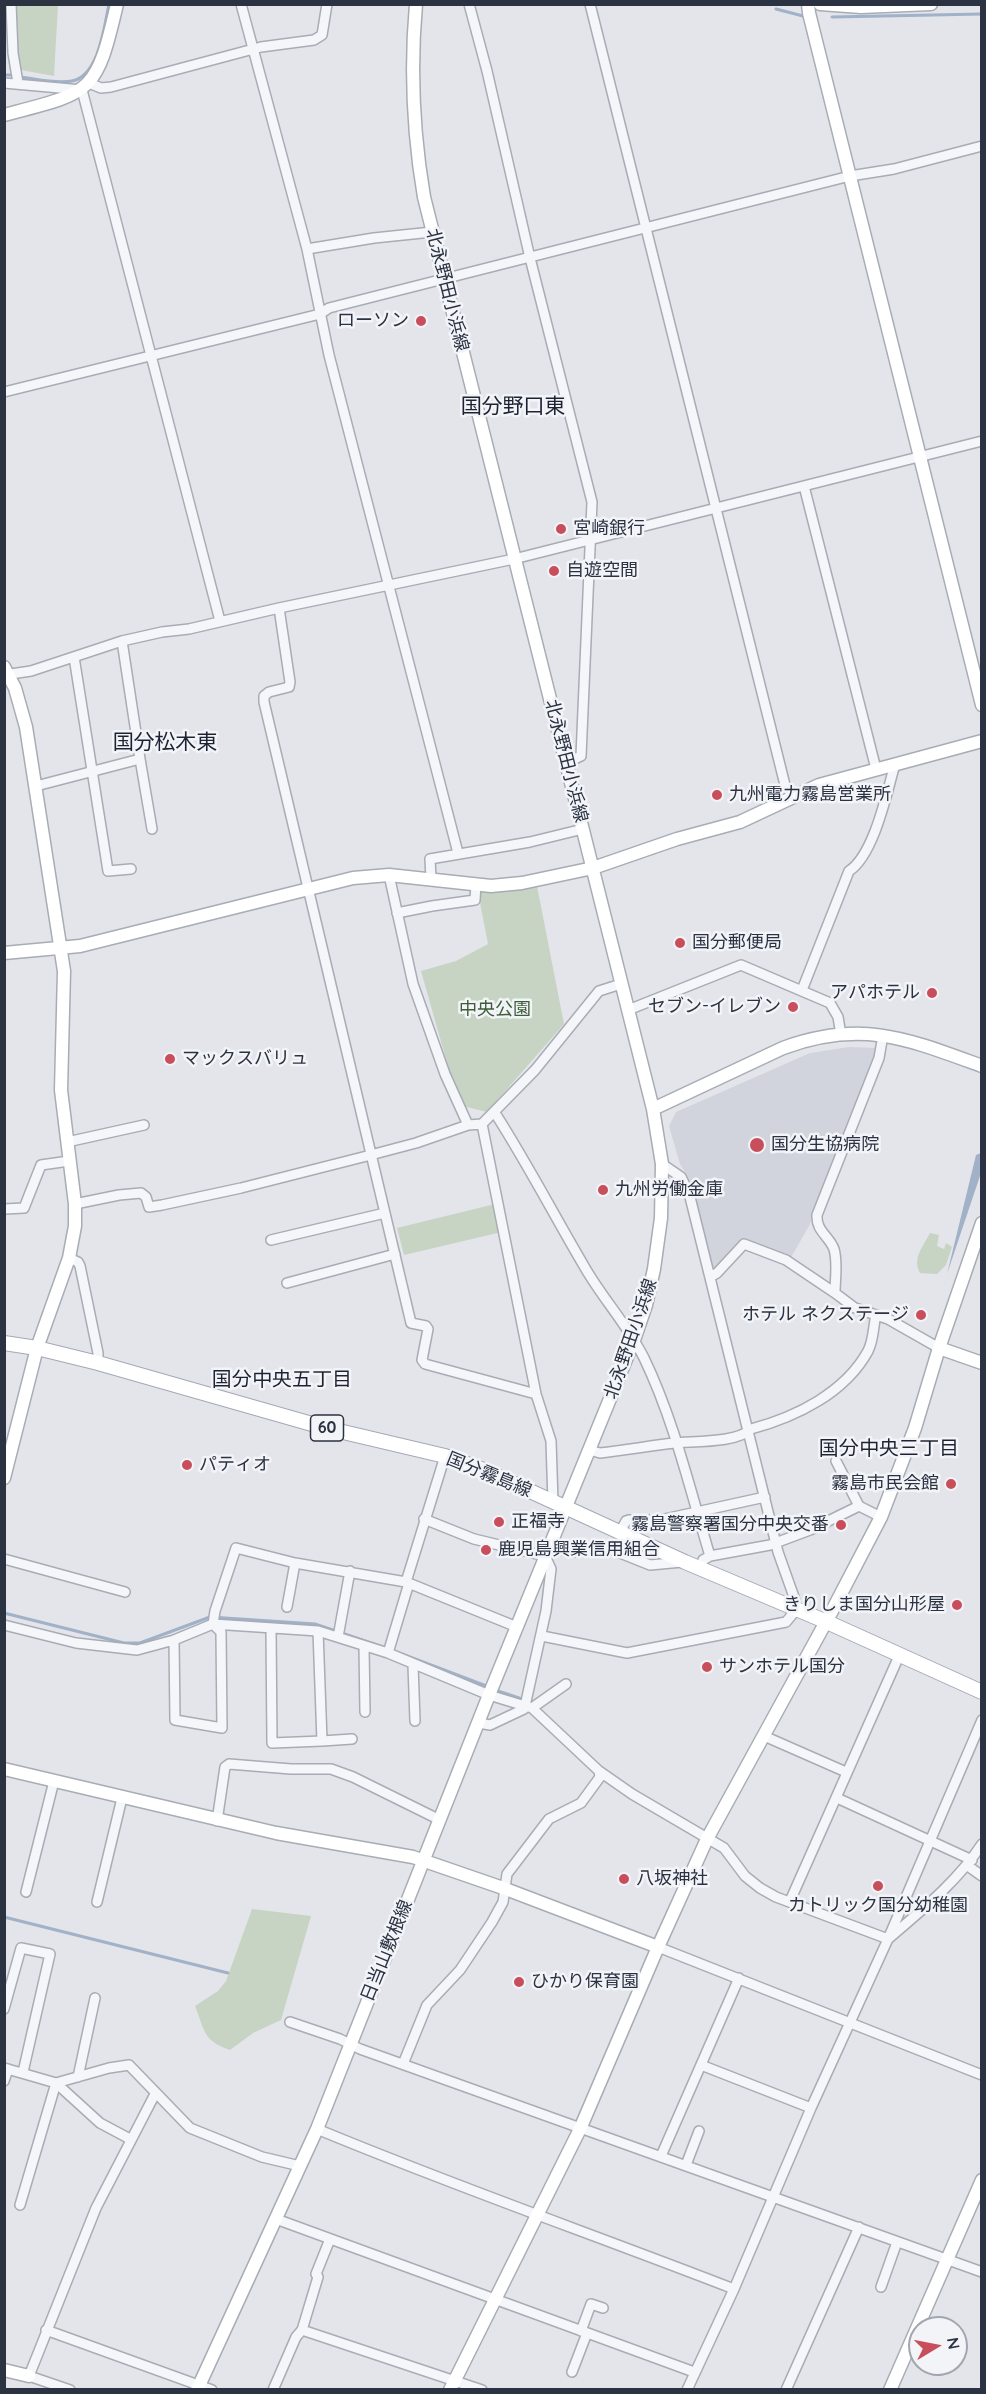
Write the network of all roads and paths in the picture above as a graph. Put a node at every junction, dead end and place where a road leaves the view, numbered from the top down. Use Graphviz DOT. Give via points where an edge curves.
graph roads {
  1 [pos="11,4"];
  2 [pos="117,4"];
  3 [pos="241,4"];
  4 [pos="327,4"];
  5 [pos="416,4"];
  6 [pos="469,4"];
  7 [pos="590,4"];
  8 [pos="808,4"];
  9 [pos="820,4"];
  10 [pos="931,4"];
  11 [pos="253,51"];
  12 [pos="4,64"];
  13 [pos="17,75"];
  14 [pos="4,83"];
  15 [pos="86,86"];
  16 [pos="4,115"];
  17 [pos="981,146"];
  18 [pos="850,176"];
  19 [pos="647,229"];
  20 [pos="432,232"];
  21 [pos="307,249"];
  22 [pos="530,258"];
  23 [pos="444,279"];
  24 [pos="320,314"];
  25 [pos="152,354"];
  26 [pos="4,392"];
  27 [pos="981,441"];
  28 [pos="920,456"];
  29 [pos="804,486"];
  30 [pos="717,508"];
  31 [pos="591,540"];
  32 [pos="514,559"];
  33 [pos="390,584"];
  34 [pos="279,608"];
  35 [pos="220,621"];
  36 [pos="122,641"];
  37 [pos="74,657"];
  38 [pos="6,672"];
  39 [pos="981,705"];
  40 [pos="981,741"];
  41 [pos="140,759"];
  42 [pos="566,763"];
  43 [pos="895,764"];
  44 [pos="876,769"];
  45 [pos="93,770"];
  46 [pos="36,786"];
  47 [pos="794,798"];
  48 [pos="152,829"];
  49 [pos="583,829"];
  50 [pos="459,853"];
  51 [pos="593,868"];
  52 [pos="130,869"];
  53 [pos="389,875"];
  54 [pos="431,879"];
  55 [pos="476,884"];
  56 [pos="308,889"];
  57 [pos="397,914"];
  58 [pos="60,948"];
  59 [pos="4,953"];
  60 [pos="621,984"];
  61 [pos="802,990"];
  62 [pos="628,1010"];
  63 [pos="841,1035"];
  64 [pos="883,1035"];
  65 [pos="981,1066"];
  66 [pos="653,1109"];
  67 [pos="495,1113"];
  68 [pos="482,1124"];
  69 [pos="144,1125"];
  70 [pos="468,1125"];
  71 [pos="67,1142"];
  72 [pos="371,1154"];
  73 [pos="69,1161"];
  74 [pos="662,1164"];
  75 [pos="75,1204"];
  76 [pos="4,1209"];
  77 [pos="385,1213"];
  78 [pos="981,1222"];
  79 [pos="271,1240"];
  80 [pos="395,1254"];
  81 [pos="69,1258"];
  82 [pos="710,1277"];
  83 [pos="287,1282"];
  84 [pos="835,1293"];
  85 [pos="876,1314"];
  86 [pos="634,1340"];
  87 [pos="4,1343"];
  88 [pos="37,1348"];
  89 [pos="939,1348"];
  90 [pos="98,1363"];
  91 [pos="981,1363"];
  92 [pos="536,1394"];
  93 [pos="748,1432"];
  94 [pos="676,1443"];
  95 [pos="589,1450"];
  96 [pos="445,1456"];
  97 [pos="836,1461"];
  98 [pos="4,1478"];
  99 [pos="765,1497"];
  100 [pos="553,1502"];
  101 [pos="859,1506"];
  102 [pos="566,1508"];
  103 [pos="697,1513"];
  104 [pos="881,1517"];
  105 [pos="424,1520"];
  106 [pos="620,1532"];
  107 [pos="776,1542"];
  108 [pos="547,1552"];
  109 [pos="710,1556"];
  110 [pos="4,1559"];
  111 [pos="685,1562"];
  112 [pos="295,1563"];
  113 [pos="700,1568"];
  114 [pos="350,1571"];
  115 [pos="407,1583"];
  116 [pos="125,1592"];
  117 [pos="287,1607"];
  118 [pos="796,1610"];
  119 [pos="214,1619"];
  120 [pos="827,1622"];
  121 [pos="4,1625"];
  122 [pos="517,1627"];
  123 [pos="271,1629"];
  124 [pos="318,1631"];
  125 [pos="338,1632"];
  126 [pos="542,1636"];
  127 [pos="174,1640"];
  128 [pos="364,1647"];
  129 [pos="389,1650"];
  130 [pos="899,1656"];
  131 [pos="413,1665"];
  132 [pos="566,1684"];
  133 [pos="491,1690"];
  134 [pos="981,1692"];
  135 [pos="527,1704"];
  136 [pos="365,1712"];
  137 [pos="981,1720"];
  138 [pos="415,1721"];
  139 [pos="479,1723"];
  140 [pos="764,1736"];
  141 [pos="352,1739"];
  142 [pos="322,1742"];
  143 [pos="4,1769"];
  144 [pos="599,1771"];
  145 [pos="846,1772"];
  146 [pos="54,1781"];
  147 [pos="122,1798"];
  148 [pos="837,1798"];
  149 [pos="441,1820"];
  150 [pos="217,1821"];
  151 [pos="708,1839"];
  152 [pos="929,1839"];
  153 [pos="981,1844"];
  154 [pos="423,1860"];
  155 [pos="970,1863"];
  156 [pos="981,1876"];
  157 [pos="503,1888"];
  158 [pos="26,1892"];
  159 [pos="790,1901"];
  160 [pos="97,1902"];
  161 [pos="888,1940"];
  162 [pos="658,1947"];
  163 [pos="739,1978"];
  164 [pos="95,1998"];
  165 [pos="4,2009"];
  166 [pos="290,2022"];
  167 [pos="850,2022"];
  168 [pos="351,2044"];
  169 [pos="403,2064"];
  170 [pos="701,2065"];
  171 [pos="6,2068"];
  172 [pos="23,2072"];
  173 [pos="981,2075"];
  174 [pos="78,2077"];
  175 [pos="4,2081"];
  176 [pos="56,2083"];
  177 [pos="155,2094"];
  178 [pos="811,2108"];
  179 [pos="317,2128"];
  180 [pos="580,2129"];
  181 [pos="699,2132"];
  182 [pos="130,2139"];
  183 [pos="661,2156"];
  184 [pos="686,2165"];
  185 [pos="300,2166"];
  186 [pos="981,2180"];
  187 [pos="774,2197"];
  188 [pos="20,2205"];
  189 [pos="538,2215"];
  190 [pos="276,2219"];
  191 [pos="859,2227"];
  192 [pos="330,2239"];
  193 [pos="897,2242"];
  194 [pos="946,2259"];
  195 [pos="981,2272"];
  196 [pos="881,2286"];
  197 [pos="734,2289"];
  198 [pos="494,2298"];
  199 [pos="603,2308"];
  200 [pos="46,2330"];
  201 [pos="302,2330"];
  202 [pos="584,2332"];
  203 [pos="4,2370"];
  204 [pos="572,2372"];
  205 [pos="694,2372"];
  206 [pos="29,2376"];
  207 [pos="452,2385"];
  208 [pos="198,2387"];
  209 [pos="59,2388"];
  210 [pos="70,2390"];
  211 [pos="212,2390"];
  212 [pos="273,2390"];
  213 [pos="482,2390"];
  214 [pos="687,2390"];
  215 [pos="786,2390"];
  216 [pos="890,2390"];
  1 -- 13 [label="street"];
  2 -- 15 [label="street" via="106,53"];
  3 -- 11 [label="street"];
  4 -- 11 [label="street" via="322,35 314,40"];
  5 -- 20 [label="street, 北永野田小浜線" via="414,134"];
  6 -- 22 [label="street"];
  7 -- 19 [label="street"];
  8 -- 18 [label="street"];
  9 -- 10 [label="street"];
  11 -- 15 [label="street" via="111,87"];
  11 -- 21 [label="street"];
  12 -- 13 [label="street"];
  13 -- 14 [label="street"];
  13 -- 15 [label="street"];
  15 -- 16 [label="street" via="59,101"];
  15 -- 25 [label="street"];
  17 -- 18 [label="street"];
  18 -- 19 [label="street"];
  18 -- 28 [label="street"];
  19 -- 22 [label="street"];
  19 -- 30 [label="street"];
  20 -- 21 [label="street"];
  20 -- 23 [label="street, 北永野田小浜線"];
  21 -- 24 [label="street"];
  22 -- 23 [label="street"];
  22 -- 31 [label="street" via="592,502"];
  23 -- 24 [label="street"];
  23 -- 32 [label="street, 北永野田小浜線"];
  24 -- 25 [label="street"];
  24 -- 33 [label="street"];
  25 -- 26 [label="street"];
  25 -- 35 [label="street"];
  27 -- 28 [label="street"];
  28 -- 29 [label="street"];
  28 -- 39 [label="street"];
  29 -- 30 [label="street"];
  29 -- 44 [label="street"];
  30 -- 31 [label="street"];
  30 -- 47 [label="street" via="785,785"];
  31 -- 32 [label="street"];
  31 -- 42 [label="street" via="581,756"];
  32 -- 33 [label="street"];
  32 -- 42 [label="street, 北永野田小浜線"];
  33 -- 34 [label="street"];
  33 -- 50 [label="street"];
  34 -- 35 [label="street"];
  34 -- 56 [label="street" via="290,682 289,687 269,692 264,702"];
  35 -- 36 [label="street"];
  36 -- 37 [label="street"];
  36 -- 41 [label="street"];
  37 -- 38 [label="street" via="31,671"];
  37 -- 45 [label="street"];
  38 -- 46 [label="street" via="21,708"];
  40 -- 43 [label="street"];
  41 -- 45 [label="street"];
  41 -- 48 [label="street"];
  42 -- 49 [label="street, 北永野田小浜線"];
  43 -- 44 [label="street"];
  43 -- 61 [label="street" via="884,806 859,864 849,871"];
  44 -- 47 [label="street" via="819,785"];
  45 -- 46 [label="street"];
  45 -- 52 [label="street" via="108,871"];
  46 -- 58 [label="street"];
  47 -- 51 [label="street" via="740,822"];
  49 -- 50 [label="street"];
  49 -- 51 [label="street, 北永野田小浜線"];
  50 -- 54 [label="street" via="430,859"];
  51 -- 55 [label="street" via="522,884"];
  51 -- 60 [label="street, 北永野田小浜線"];
  53 -- 54 [label="street"];
  53 -- 56 [label="street" via="353,878"];
  53 -- 57 [label="street"];
  54 -- 55 [label="street"];
  55 -- 57 [label="street" via="475,900"];
  56 -- 58 [label="street"];
  56 -- 72 [label="street"];
  57 -- 70 [label="street" via="413,984"];
  58 -- 59 [label="street"];
  58 -- 71 [label="street" via="64,971 61,1090"];
  60 -- 62 [label="street, 北永野田小浜線"];
  60 -- 67 [label="street" via="599,991"];
  61 -- 62 [label="street" via="741,965"];
  61 -- 63 [label="street" via="830,1003 838,1017"];
  62 -- 66 [label="street, 北永野田小浜線"];
  63 -- 64 [label="street"];
  63 -- 66 [label="street" via="783,1048"];
  64 -- 65 [label="street" via="913,1041"];
  64 -- 84 [label="street" via="879,1058 817,1215 819,1228 835,1251"];
  66 -- 74 [label="street, 北永野田小浜線"];
  67 -- 68 [label="street"];
  67 -- 86 [label="street" via="528,1164 585,1269"];
  68 -- 70 [label="street"];
  68 -- 92 [label="street"];
  69 -- 71 [label="street"];
  70 -- 72 [label="street"];
  71 -- 73 [label="street"];
  72 -- 75 [label="street" via="149,1207 141,1193"];
  72 -- 77 [label="street"];
  73 -- 75 [label="street"];
  73 -- 76 [label="street" via="41,1165 24,1208"];
  74 -- 82 [label="street" via="675,1171 686,1185"];
  74 -- 86 [label="street, 北永野田小浜線" via="661,1218 654,1269"];
  75 -- 81 [label="street"];
  77 -- 79 [label="street"];
  77 -- 80 [label="street"];
  78 -- 89 [label="street"];
  80 -- 83 [label="street"];
  80 -- 92 [label="street" via="411,1323 428,1329 422,1360 425,1364"];
  81 -- 88 [label="street"];
  81 -- 90 [label="street" via="80,1266"];
  82 -- 84 [label="street" via="744,1244 786,1260"];
  82 -- 93 [label="street"];
  84 -- 85 [label="street" via="855,1308"];
  85 -- 89 [label="street"];
  85 -- 93 [label="street" via="868,1350 833,1391"];
  86 -- 94 [label="street"];
  86 -- 95 [label="street, 北永野田小浜線"];
  87 -- 88 [label="main road, 国分霧島線 / 60"];
  88 -- 90 [label="main road, 国分霧島線 / 60"];
  88 -- 98 [label="street"];
  89 -- 91 [label="street"];
  89 -- 104 [label="street" via="915,1428"];
  90 -- 96 [label="main road, 国分霧島線 / 60" via="326,1428"];
  92 -- 100 [label="street" via="551,1441"];
  93 -- 94 [label="street" via="711,1441"];
  93 -- 99 [label="street"];
  94 -- 95 [label="street" via="600,1453"];
  94 -- 103 [label="street"];
  95 -- 102 [label="street, 北永野田小浜線"];
  96 -- 100 [label="main road, 国分霧島線 / 60"];
  96 -- 105 [label="street"];
  97 -- 101 [label="street"];
  99 -- 103 [label="street"];
  99 -- 107 [label="street"];
  100 -- 102 [label="main road, 国分霧島線 / 60"];
  101 -- 104 [label="street"];
  101 -- 107 [label="street"];
  102 -- 106 [label="main road, 国分霧島線 / 60"];
  102 -- 108 [label="street, 日当山敷根線"];
  103 -- 106 [label="street" via="660,1520 629,1520"];
  103 -- 109 [label="street"];
  104 -- 120 [label="street"];
  105 -- 108 [label="street" via="474,1539"];
  105 -- 115 [label="street"];
  106 -- 111 [label="main road, 国分霧島線 / 60"];
  107 -- 109 [label="street"];
  107 -- 118 [label="street"];
  108 -- 111 [label="street" via="610,1549 650,1565"];
  108 -- 122 [label="street, 日当山敷根線"];
  108 -- 126 [label="street" via="551,1569"];
  109 -- 113 [label="street"];
  110 -- 116 [label="street"];
  111 -- 113 [label="main road, 国分霧島線 / 60"];
  112 -- 114 [label="street"];
  112 -- 117 [label="street"];
  112 -- 119 [label="street" via="236,1548"];
  113 -- 118 [label="main road, 国分霧島線 / 60"];
  114 -- 115 [label="street"];
  114 -- 125 [label="street"];
  115 -- 122 [label="street"];
  115 -- 129 [label="street"];
  118 -- 120 [label="main road, 国分霧島線 / 60"];
  118 -- 126 [label="street" via="786,1622 627,1653"];
  119 -- 123 [label="street"];
  119 -- 127 [label="street"];
  119 -- 127 [label="street" via="221,1632 222,1728 175,1720"];
  120 -- 130 [label="main road, 国分霧島線 / 60"];
  120 -- 140 [label="street"];
  121 -- 127 [label="street" via="124,1650"];
  122 -- 133 [label="street, 日当山敷根線"];
  123 -- 124 [label="street"];
  123 -- 142 [label="street" via="272,1743"];
  124 -- 125 [label="street"];
  124 -- 142 [label="street"];
  125 -- 128 [label="street"];
  126 -- 135 [label="street"];
  128 -- 129 [label="street"];
  128 -- 136 [label="street"];
  129 -- 131 [label="street"];
  130 -- 134 [label="main road, 国分霧島線 / 60"];
  130 -- 145 [label="street"];
  131 -- 133 [label="street"];
  131 -- 138 [label="street"];
  132 -- 135 [label="street"];
  133 -- 135 [label="street"];
  133 -- 139 [label="street, 日当山敷根線"];
  135 -- 139 [label="street" via="490,1725"];
  135 -- 144 [label="street"];
  137 -- 152 [label="street"];
  139 -- 149 [label="street, 日当山敷根線"];
  140 -- 145 [label="street"];
  140 -- 151 [label="street"];
  141 -- 142 [label="street"];
  143 -- 146 [label="street"];
  144 -- 151 [label="street"];
  144 -- 157 [label="street" via="600,1777 580,1803 549,1819 507,1874"];
  145 -- 148 [label="street"];
  146 -- 147 [label="street"];
  146 -- 158 [label="street"];
  147 -- 150 [label="street"];
  147 -- 160 [label="street"];
  148 -- 152 [label="street"];
  148 -- 159 [label="street"];
  149 -- 150 [label="street" via="331,1769 229,1764 225,1767"];
  149 -- 154 [label="street, 日当山敷根線"];
  150 -- 154 [label="street"];
  151 -- 159 [label="street" via="724,1848 760,1888"];
  151 -- 162 [label="street"];
  152 -- 155 [label="street"];
  152 -- 161 [label="street"];
  153 -- 155 [label="street"];
  154 -- 157 [label="street"];
  154 -- 168 [label="street, 日当山敷根線"];
  155 -- 156 [label="street"];
  155 -- 161 [label="street"];
  157 -- 162 [label="street"];
  157 -- 169 [label="street" via="503,1902 492,1922 460,1970 427,2005"];
  159 -- 161 [label="street"];
  161 -- 167 [label="street"];
  162 -- 163 [label="street"];
  162 -- 180 [label="street"];
  163 -- 167 [label="street"];
  163 -- 170 [label="street"];
  164 -- 174 [label="street"];
  165 -- 172 [label="street" via="21,1948 50,1954"];
  166 -- 168 [label="street"];
  167 -- 173 [label="street"];
  167 -- 178 [label="street"];
  168 -- 169 [label="street"];
  168 -- 179 [label="street, 日当山敷根線"];
  169 -- 180 [label="street"];
  170 -- 178 [label="street"];
  170 -- 183 [label="street"];
  171 -- 172 [label="street"];
  171 -- 175 [label="street"];
  172 -- 176 [label="street"];
  174 -- 176 [label="street"];
  174 -- 177 [label="street" via="129,2065"];
  176 -- 182 [label="street" via="100,2123"];
  176 -- 188 [label="street"];
  177 -- 182 [label="street"];
  177 -- 185 [label="street" via="190,2128 262,2157"];
  178 -- 187 [label="street"];
  179 -- 185 [label="street, 日当山敷根線"];
  179 -- 189 [label="street"];
  180 -- 183 [label="street"];
  180 -- 189 [label="street"];
  181 -- 184 [label="street"];
  182 -- 200 [label="street" via="96,2208"];
  183 -- 184 [label="street"];
  184 -- 187 [label="street"];
  185 -- 190 [label="street, 日当山敷根線"];
  186 -- 194 [label="street"];
  187 -- 191 [label="street"];
  187 -- 197 [label="street"];
  189 -- 197 [label="street"];
  189 -- 198 [label="street"];
  190 -- 192 [label="street"];
  190 -- 208 [label="street, 日当山敷根線"];
  191 -- 193 [label="street"];
  191 -- 215 [label="street"];
  192 -- 198 [label="street"];
  192 -- 201 [label="street" via="316,2274"];
  193 -- 194 [label="street"];
  193 -- 196 [label="street"];
  194 -- 195 [label="street"];
  194 -- 216 [label="street"];
  197 -- 205 [label="street"];
  198 -- 202 [label="street"];
  198 -- 207 [label="street"];
  199 -- 202 [label="street" via="591,2304"];
  200 -- 206 [label="street"];
  200 -- 208 [label="street"];
  201 -- 207 [label="street"];
  201 -- 212 [label="street"];
  202 -- 204 [label="street"];
  202 -- 205 [label="street"];
  203 -- 206 [label="street"];
  205 -- 214 [label="street"];
  206 -- 209 [label="street"];
  207 -- 213 [label="street"];
  208 -- 211 [label="street"];
  209 -- 210 [label="street"];
}
